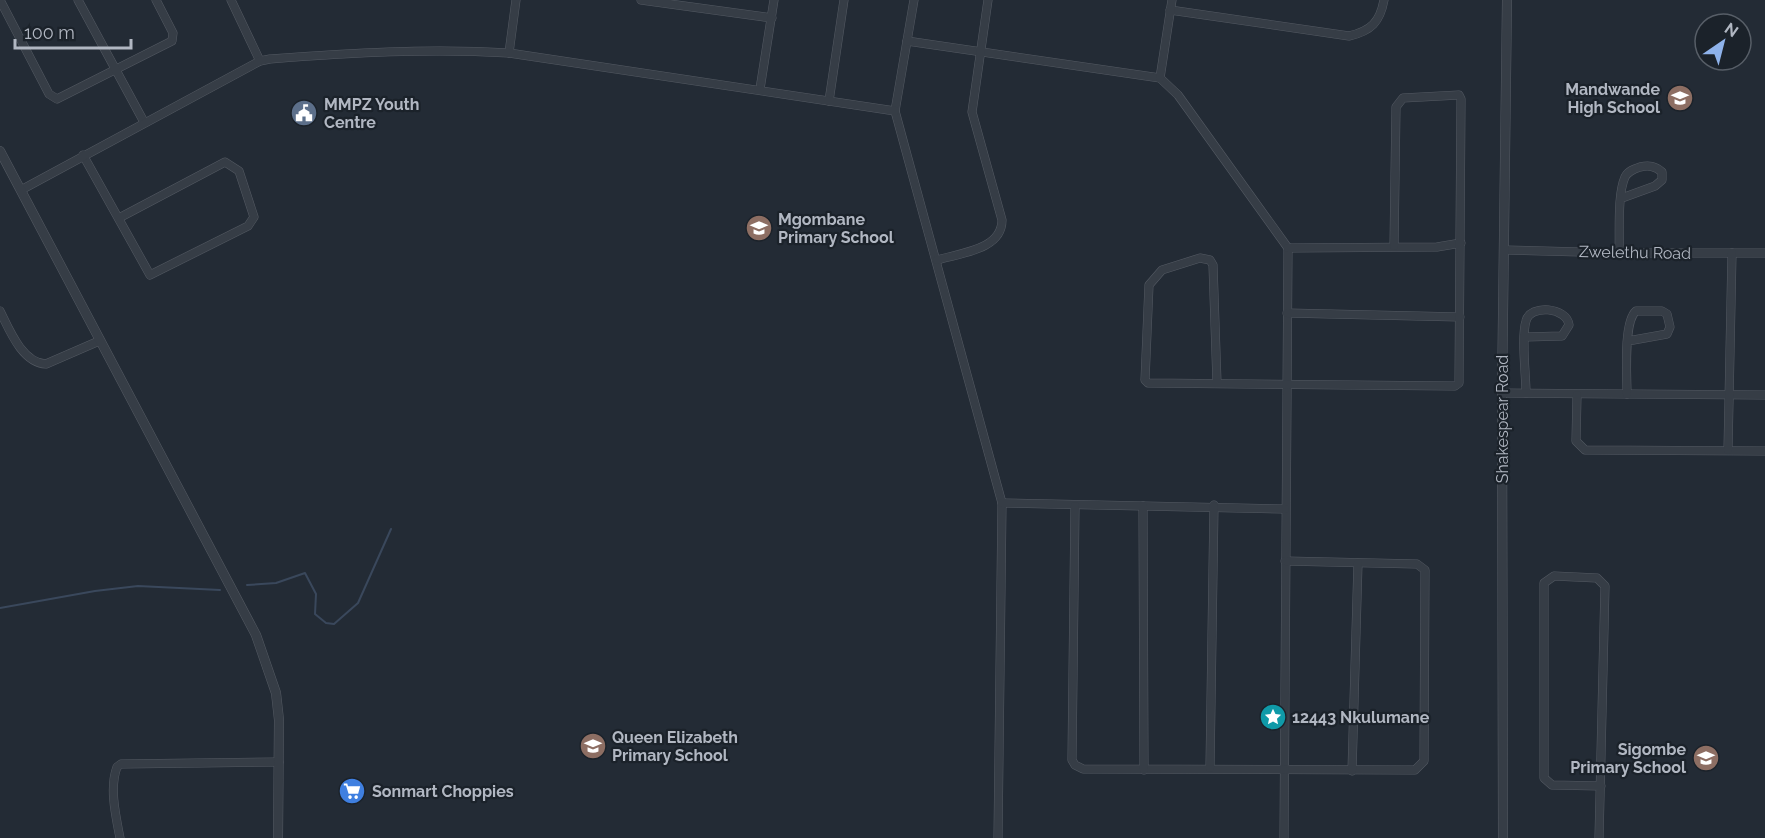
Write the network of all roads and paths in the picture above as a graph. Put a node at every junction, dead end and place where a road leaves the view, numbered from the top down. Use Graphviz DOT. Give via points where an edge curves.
graph roads {
  1 [pos="0,0"];
  2 [pos="78,0"];
  3 [pos="156,0"];
  4 [pos="231,0"];
  5 [pos="516,0"];
  6 [pos="641,0"];
  7 [pos="774,0"];
  8 [pos="844,0"];
  9 [pos="914,0"];
  10 [pos="988,0"];
  11 [pos="1172,0"];
  12 [pos="1384,0"];
  13 [pos="1507,0"];
  14 [pos="1170,10"];
  15 [pos="772,18"];
  16 [pos="908,41"];
  17 [pos="981,52"];
  18 [pos="508,53"];
  19 [pos="260,61"];
  20 [pos="114,69"];
  21 [pos="1160,78"];
  22 [pos="760,89"];
  23 [pos="829,101"];
  24 [pos="895,111"];
  25 [pos="144,122"];
  26 [pos="0,151"];
  27 [pos="83,155"];
  28 [pos="21,190"];
  29 [pos="1622,198"];
  30 [pos="119,218"];
  31 [pos="1461,243"];
  32 [pos="1394,246"];
  33 [pos="1288,248"];
  34 [pos="1505,250"];
  35 [pos="1619,253"];
  36 [pos="1732,253"];
  37 [pos="1765,253"];
  38 [pos="938,260"];
  39 [pos="0,311"];
  40 [pos="1287,313"];
  41 [pos="1460,317"];
  42 [pos="1525,337"];
  43 [pos="99,341"];
  44 [pos="1628,341"];
  45 [pos="1217,383"];
  46 [pos="1286,385"];
  47 [pos="1502,393"];
  48 [pos="1526,393"];
  49 [pos="1627,394"];
  50 [pos="1576,395"];
  51 [pos="1765,395"];
  52 [pos="1728,396"];
  53 [pos="1728,450"];
  54 [pos="1765,451"];
  55 [pos="1002,503"];
  56 [pos="1214,505"];
  57 [pos="1075,506"];
  58 [pos="1143,506"];
  59 [pos="1285,509"];
  60 [pos="1285,561"];
  61 [pos="1358,563"];
  62 [pos="279,762"];
  63 [pos="1210,768"];
  64 [pos="1284,769"];
  65 [pos="1144,770"];
  66 [pos="1352,771"];
  67 [pos="1601,786"];
  68 [pos="120,838"];
  69 [pos="278,838"];
  70 [pos="998,838"];
  71 [pos="1284,838"];
  72 [pos="1503,838"];
  73 [pos="1599,838"];
  1 -- 20 [label="street" via="52,98 63,98"];
  2 -- 20 [label="street"];
  3 -- 20 [label="street" via="173,40"];
  4 -- 19 [label="street"];
  5 -- 18 [label="street"];
  6 -- 15 [label="street"];
  7 -- 15 [label="street"];
  8 -- 23 [label="street"];
  9 -- 16 [label="street"];
  10 -- 17 [label="street"];
  11 -- 14 [label="street"];
  12 -- 14 [label="street" via="1382,14 1375,24 1349,36"];
  13 -- 34 [label="street, Shakespear Road"];
  14 -- 21 [label="street"];
  15 -- 22 [label="street"];
  16 -- 17 [label="street"];
  16 -- 24 [label="street"];
  17 -- 21 [label="street"];
  17 -- 38 [label="street" via="972,112 1002,220 1001,233 992,242"];
  18 -- 19 [label="street" via="392,50"];
  18 -- 22 [label="street"];
  19 -- 25 [label="street"];
  20 -- 25 [label="street"];
  21 -- 33 [label="street" via="1178,95"];
  22 -- 23 [label="street"];
  23 -- 24 [label="street"];
  24 -- 38 [label="street"];
  25 -- 27 [label="street"];
  26 -- 28 [label="street"];
  27 -- 28 [label="street"];
  27 -- 30 [label="street"];
  28 -- 43 [label="street"];
  29 -- 29 [label="street" via="1624,179 1630,171 1653,166 1662,172 1662,180 1655,186"];
  29 -- 35 [label="street"];
  30 -- 30 [label="street" via="150,275 248,226 254,217 239,171 225,162"];
  31 -- 32 [label="street"];
  31 -- 32 [label="street" via="1461,99 1456,94 1403,98 1396,107"];
  31 -- 41 [label="street"];
  32 -- 33 [label="street"];
  33 -- 40 [label="street"];
  34 -- 35 [label="street, Zwelethu Road"];
  34 -- 47 [label="street, Shakespear Road"];
  35 -- 36 [label="street, Zwelethu Road"];
  36 -- 37 [label="street, Zwelethu Road"];
  36 -- 52 [label="street"];
  38 -- 55 [label="street"];
  39 -- 43 [label="street" via="26,356 39,364"];
  40 -- 41 [label="street"];
  40 -- 46 [label="street"];
  41 -- 46 [label="street" via="1461,379 1455,386"];
  42 -- 42 [label="street" via="1525,321 1537,310 1562,312 1568,318 1569,326 1562,336"];
  42 -- 48 [label="street"];
  43 -- 62 [label="street" via="256,635 276,693"];
  44 -- 44 [label="street" via="1631,317 1636,311 1667,314 1667,334"];
  44 -- 49 [label="street"];
  45 -- 45 [label="street" via="1150,384 1145,380 1149,285 1162,270 1200,258 1213,265"];
  45 -- 46 [label="street"];
  46 -- 59 [label="street"];
  47 -- 48 [label="street"];
  47 -- 72 [label="street, Shakespear Road"];
  48 -- 50 [label="street"];
  49 -- 50 [label="street"];
  49 -- 52 [label="street"];
  50 -- 53 [label="street" via="1576,441 1585,450"];
  51 -- 52 [label="street"];
  52 -- 53 [label="street"];
  53 -- 54 [label="street"];
  55 -- 57 [label="street"];
  55 -- 70 [label="street"];
  56 -- 58 [label="street"];
  56 -- 59 [label="street"];
  56 -- 63 [label="street"];
  57 -- 58 [label="street"];
  57 -- 65 [label="street" via="1072,760 1083,769"];
  58 -- 65 [label="street"];
  59 -- 60 [label="street"];
  60 -- 61 [label="street"];
  60 -- 64 [label="street"];
  61 -- 66 [label="street"];
  61 -- 66 [label="street" via="1417,564 1425,570 1424,761 1415,770"];
  62 -- 68 [label="street" via="121,764 115,776"];
  62 -- 69 [label="street"];
  63 -- 64 [label="street"];
  63 -- 65 [label="street"];
  64 -- 66 [label="street"];
  64 -- 71 [label="street"];
  67 -- 67 [label="street" via="1605,586 1597,578 1554,576 1544,583 1544,778 1552,785"];
  67 -- 73 [label="street"];
}
